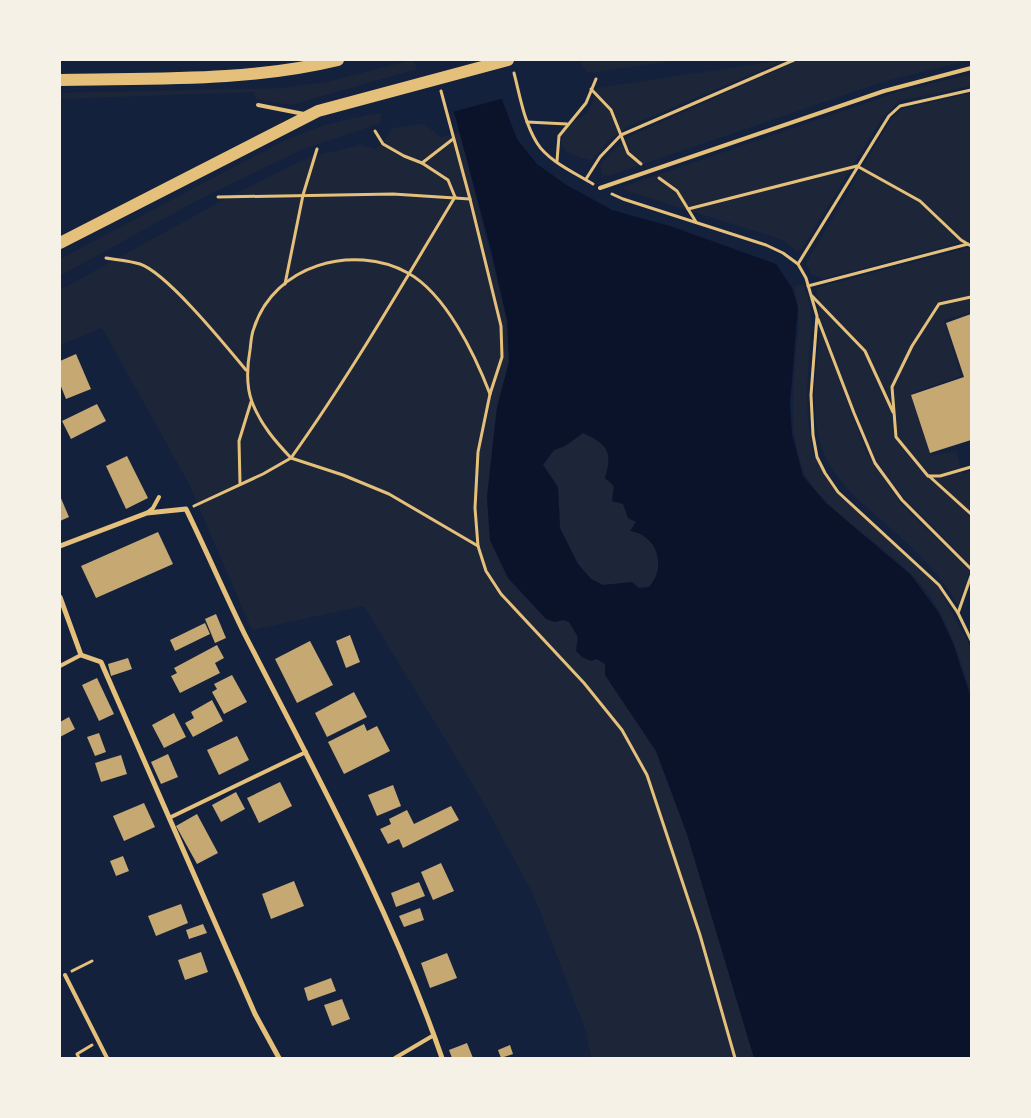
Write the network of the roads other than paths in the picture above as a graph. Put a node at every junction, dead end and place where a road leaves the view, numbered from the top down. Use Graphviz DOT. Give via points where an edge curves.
graph roads {
  1 [pos="338,60"];
  2 [pos="511,64"];
  3 [pos="971,68"];
  4 [pos="60,80"];
  5 [pos="258,105"];
  6 [pos="308,115"];
  7 [pos="600,188"];
  8 [pos="60,244"];
  9 [pos="159,497"];
  10 [pos="147,512"];
  11 [pos="60,546"];
  12 [pos="60,597"];
  13 [pos="81,655"];
  14 [pos="60,666"];
  15 [pos="306,752"];
  16 [pos="169,818"];
  17 [pos="65,975"];
  18 [pos="434,1035"];
  19 [pos="107,1058"];
  20 [pos="279,1058"];
  21 [pos="395,1058"];
  22 [pos="442,1058"];
  1 -- 4 [label="main road" via="302,69 204,76"];
  2 -- 6 [label="main road"];
  3 -- 7 [label="lane" via="884,91"];
  5 -- 6 [label="lane"];
  6 -- 8 [label="main road"];
  9 -- 10 [label="lane"];
  10 -- 11 [label="street"];
  10 -- 15 [label="street" via="186,509"];
  12 -- 13 [label="street"];
  13 -- 14 [label="lane"];
  13 -- 16 [label="street" via="101,662"];
  15 -- 16 [label="lane"];
  15 -- 18 [label="street" via="380,906"];
  16 -- 20 [label="street" via="255,1014"];
  17 -- 19 [label="lane"];
  18 -- 21 [label="lane"];
  18 -- 22 [label="street"];
}
